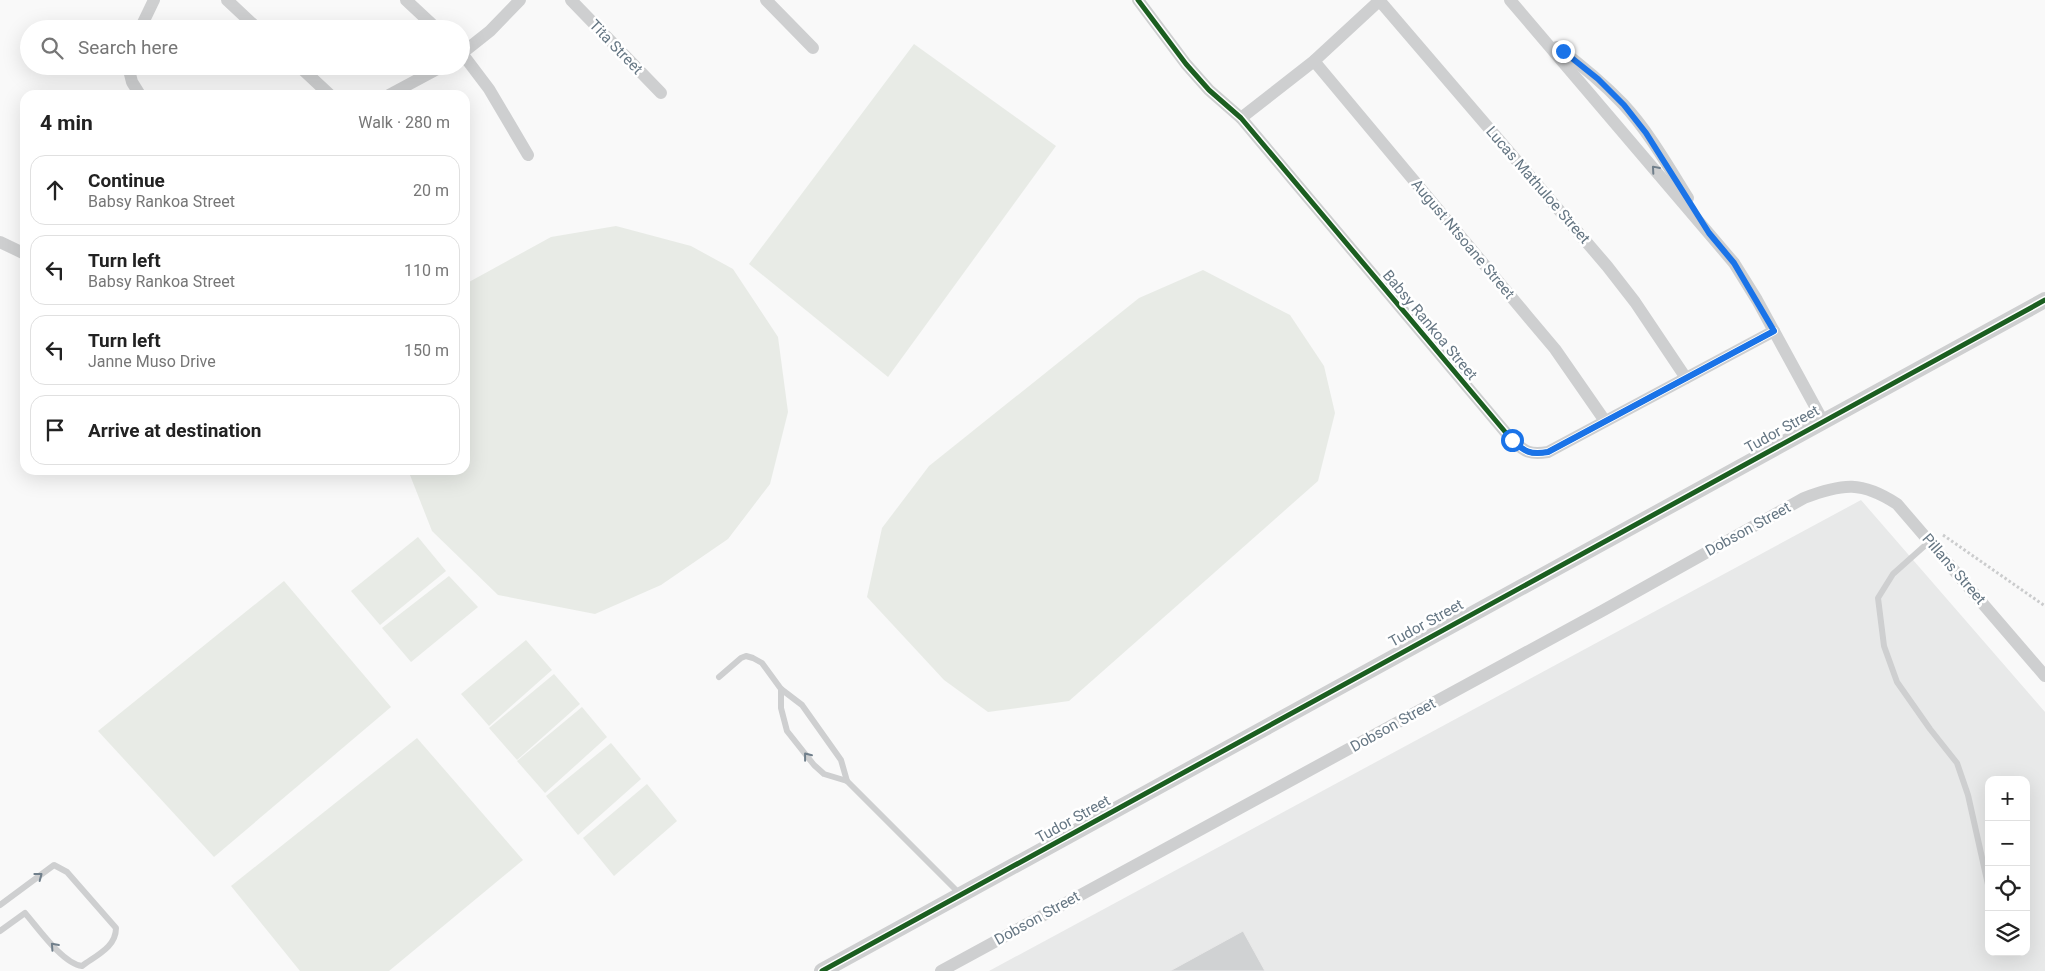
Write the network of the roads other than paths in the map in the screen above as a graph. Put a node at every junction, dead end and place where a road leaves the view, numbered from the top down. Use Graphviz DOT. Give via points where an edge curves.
graph roads {
  1 [pos="154,0"];
  2 [pos="227,0"];
  3 [pos="406,0"];
  4 [pos="520,0"];
  5 [pos="571,0"];
  6 [pos="766,0"];
  7 [pos="1138,0"];
  8 [pos="1380,0"];
  9 [pos="1510,0"];
  10 [pos="144,20"];
  11 [pos="248,20"];
  12 [pos="427,20"];
  13 [pos="1538,33"];
  14 [pos="470,47"];
  15 [pos="813,48"];
  16 [pos="1314,61"];
  17 [pos="470,64"];
  18 [pos="130,75"];
  19 [pos="309,75"];
  20 [pos="426,75"];
  21 [pos="137,90"];
  22 [pos="325,90"];
  23 [pos="398,90"];
  24 [pos="661,93"];
  25 [pos="1241,118"];
  26 [pos="528,154"];
  27 [pos="1709,233"];
  28 [pos="0,242"];
  29 [pos="20,252"];
  30 [pos="2045,300"];
  31 [pos="1774,331"];
  32 [pos="1686,378"];
  33 [pos="1605,421"];
  34 [pos="1824,421"];
  35 [pos="1848,486"];
  36 [pos="1934,536"];
  37 [pos="2045,676"];
  38 [pos="719,677"];
  39 [pos="781,688"];
  40 [pos="847,781"];
  41 [pos="1985,871"];
  42 [pos="960,895"];
  43 [pos="0,906"];
  44 [pos="0,931"];
  45 [pos="822,971"];
  46 [pos="941,971"];
  1 -- 10 [label="street"];
  2 -- 11 [label="street"];
  3 -- 12 [label="street"];
  4 -- 14 [label="street"];
  5 -- 24 [label="street, Tita Street"];
  6 -- 15 [label="street"];
  7 -- 25 [label="street, Babsy Rankoa Street" via="1186,64"];
  8 -- 16 [label="street"];
  8 -- 32 [label="street, Lucas Mathuloe Street" via="1608,266"];
  9 -- 13 [label="street"];
  27 -- 13 [label="street, one-way"];
  13 -- 27 [label="street" via="1598,79 1624,105 1662,155"];
  16 -- 25 [label="street"];
  16 -- 33 [label="street, August Ntsoane Street" via="1555,349"];
  17 -- 26 [label="street"];
  18 -- 21 [label="street"];
  19 -- 22 [label="street"];
  20 -- 23 [label="street"];
  25 -- 33 [label="street, Babsy Rankoa Street" via="1522,450 1534,454 1548,452"];
  27 -- 31 [label="street" via="1734,263"];
  28 -- 29 [label="street"];
  30 -- 34 [label="street, Tudor Street"];
  31 -- 32 [label="street, Babsy Rankoa Street"];
  31 -- 34 [label="street"];
  32 -- 33 [label="street, Babsy Rankoa Street"];
  34 -- 42 [label="street, Tudor Street" via="1456,620"];
  35 -- 36 [label="street, Pillans Street" via="1880,493"];
  35 -- 46 [label="street, Dobson Street" via="1804,498"];
  36 -- 37 [label="street, Pillans Street"];
  36 -- 41 [label="lane" via="1893,574 1878,598 1884,646 1897,682 1957,763 1968,795"];
  38 -- 39 [label="lane" via="746,656 762,663"];
  39 -- 40 [label="lane" via="802,705 841,760"];
  40 -- 39 [label="lane, one-way" via="824,774 788,731 780,708"];
  40 -- 42 [label="lane"];
  42 -- 45 [label="street, Tudor Street"];
  43 -- 44 [label="lane, one-way" via="54,865 74,879 116,928 116,936 110,946 82,966 66,959 25,913"];
}
